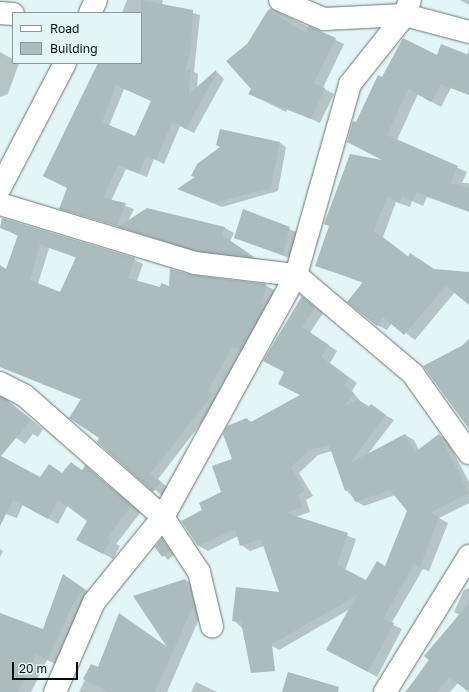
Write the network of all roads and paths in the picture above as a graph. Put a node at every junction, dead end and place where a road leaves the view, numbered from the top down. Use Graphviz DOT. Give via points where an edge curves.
graph roads {
  1 [pos="96,0"];
  2 [pos="280,0"];
  3 [pos="407,8"];
  4 [pos="90,12"];
  5 [pos="0,13"];
  6 [pos="12,14"];
  7 [pos="469,32"];
  8 [pos="64,64"];
  9 [pos="0,188"];
  10 [pos="0,204"];
  11 [pos="296,275"];
  12 [pos="0,383"];
  13 [pos="469,453"];
  14 [pos="164,517"];
  15 [pos="469,556"];
  16 [pos="212,626"];
  17 [pos="55,692"];
  18 [pos="385,692"];
  1 -- 4 [label="street"];
  2 -- 3 [label="street" via="324,19"];
  3 -- 7 [label="street"];
  3 -- 11 [label="street" via="350,84"];
  5 -- 6 [label="street"];
  8 -- 9 [label="street"];
  10 -- 11 [label="street" via="195,263"];
  11 -- 13 [label="street" via="413,374"];
  11 -- 14 [label="street"];
  12 -- 14 [label="street" via="24,395"];
  14 -- 16 [label="street" via="199,572"];
  14 -- 17 [label="street" via="94,602"];
  15 -- 18 [label="street"];
}
